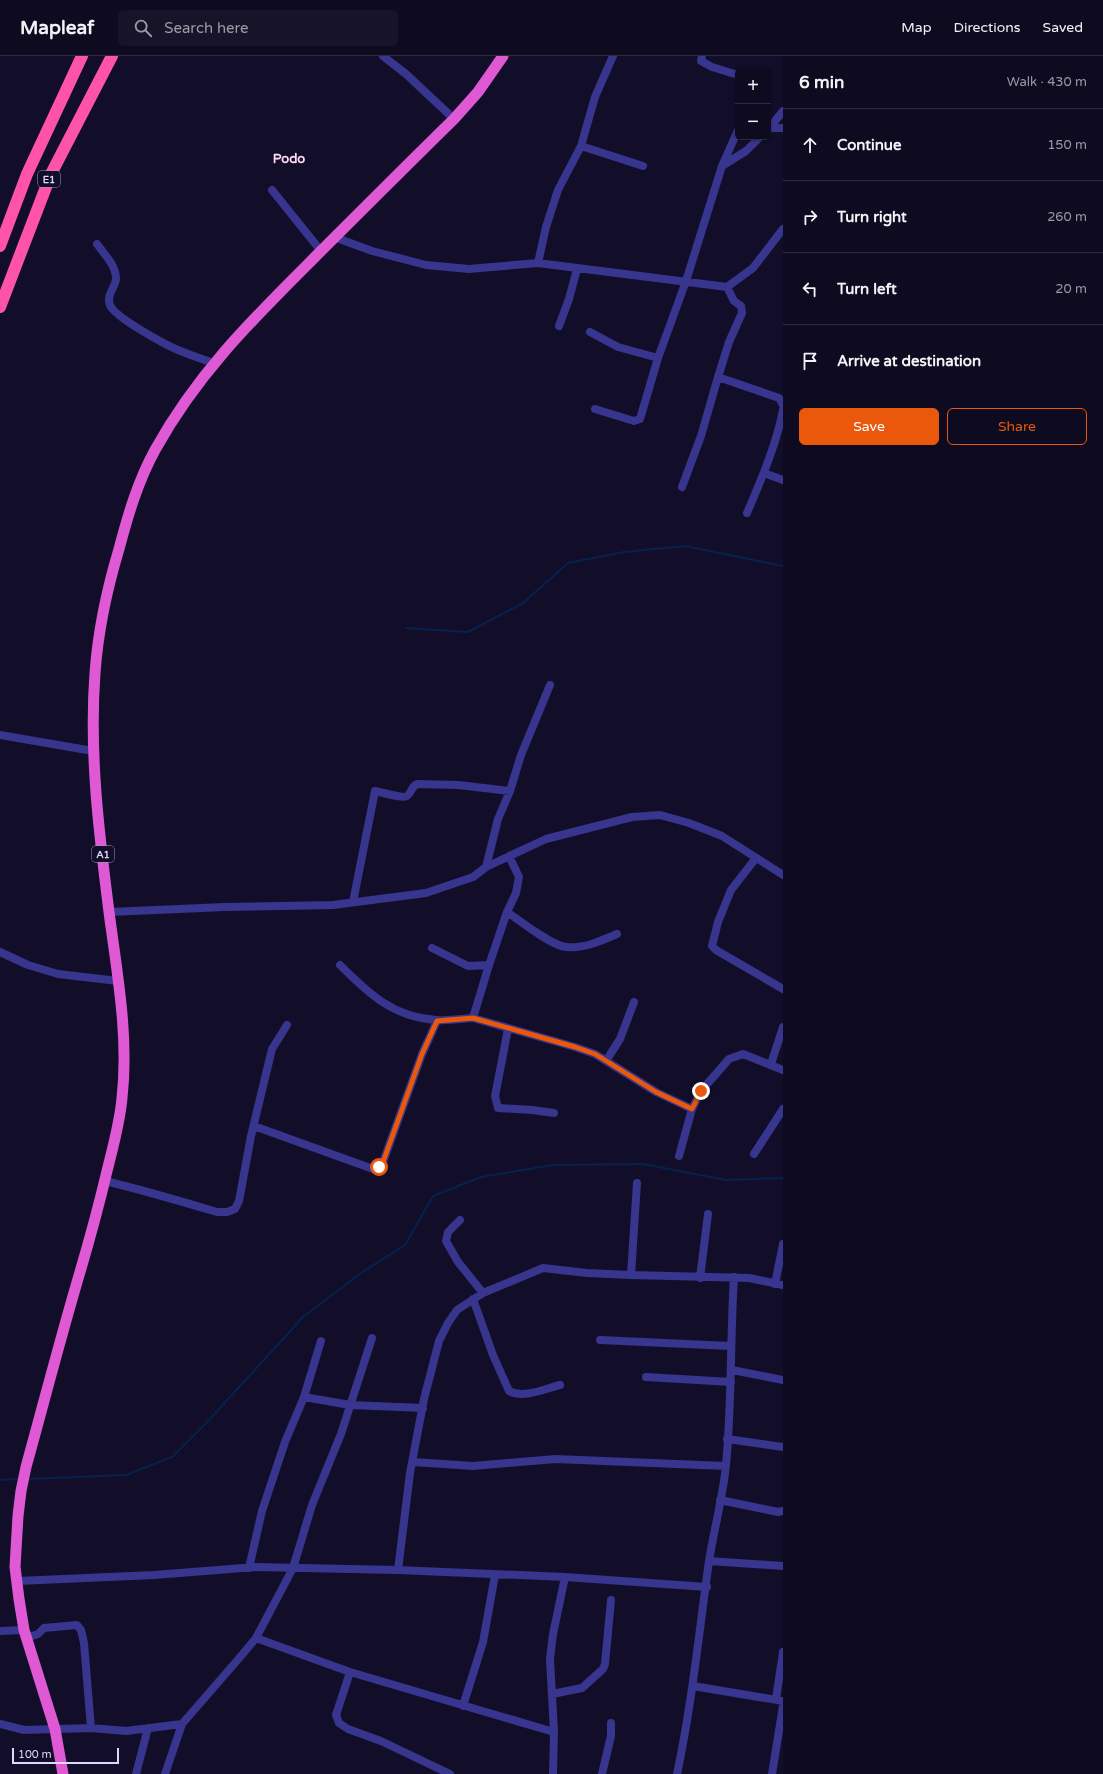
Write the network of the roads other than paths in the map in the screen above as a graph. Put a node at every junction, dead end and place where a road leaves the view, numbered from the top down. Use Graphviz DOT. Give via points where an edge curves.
graph roads {
  1 [pos="82,56"];
  2 [pos="112,56"];
  3 [pos="383,56"];
  4 [pos="503,56"];
  5 [pos="613,56"];
  6 [pos="702,56"];
  7 [pos="735,74"];
  8 [pos="783,111"];
  9 [pos="454,118"];
  10 [pos="771,126"];
  11 [pos="783,128"];
  12 [pos="771,129"];
  13 [pos="735,137"];
  14 [pos="757,140"];
  15 [pos="581,146"];
  16 [pos="643,166"];
  17 [pos="722,166"];
  18 [pos="272,190"];
  19 [pos="783,229"];
  20 [pos="334,237"];
  21 [pos="97,244"];
  22 [pos="0,246"];
  23 [pos="321,251"];
  24 [pos="538,263"];
  25 [pos="577,269"];
  26 [pos="686,281"];
  27 [pos="727,287"];
  28 [pos="0,307"];
  29 [pos="559,326"];
  30 [pos="590,332"];
  31 [pos="658,358"];
  32 [pos="213,363"];
  33 [pos="718,377"];
  34 [pos="783,405"];
  35 [pos="595,409"];
  36 [pos="783,410"];
  37 [pos="764,473"];
  38 [pos="783,480"];
  39 [pos="682,487"];
  40 [pos="746,513"];
  41 [pos="550,685"];
  42 [pos="0,735"];
  43 [pos="93,751"];
  44 [pos="510,791"];
  45 [pos="509,856"];
  46 [pos="756,858"];
  47 [pos="486,867"];
  48 [pos="783,875"];
  49 [pos="353,902"];
  50 [pos="109,912"];
  51 [pos="507,912"];
  52 [pos="616,934"];
  53 [pos="432,948"];
  54 [pos="0,952"];
  55 [pos="340,965"];
  56 [pos="489,965"];
  57 [pos="118,981"];
  58 [pos="783,989"];
  59 [pos="634,1002"];
  60 [pos="473,1018"];
  61 [pos="437,1021"];
  62 [pos="287,1025"];
  63 [pos="783,1027"];
  64 [pos="508,1029"];
  65 [pos="606,1061"];
  66 [pos="771,1064"];
  67 [pos="783,1070"];
  68 [pos="692,1109"];
  69 [pos="783,1109"];
  70 [pos="554,1113"];
  71 [pos="254,1126"];
  72 [pos="754,1154"];
  73 [pos="679,1156"];
  74 [pos="105,1181"];
  75 [pos="637,1184"];
  76 [pos="708,1214"];
  77 [pos="460,1220"];
  78 [pos="783,1244"];
  79 [pos="631,1275"];
  80 [pos="734,1277"];
  81 [pos="700,1278"];
  82 [pos="779,1285"];
  83 [pos="483,1293"];
  84 [pos="473,1299"];
  85 [pos="372,1338"];
  86 [pos="600,1340"];
  87 [pos="321,1341"];
  88 [pos="730,1346"];
  89 [pos="732,1370"];
  90 [pos="646,1377"];
  91 [pos="783,1380"];
  92 [pos="731,1382"];
  93 [pos="560,1385"];
  94 [pos="304,1397"];
  95 [pos="350,1405"];
  96 [pos="422,1408"];
  97 [pos="727,1439"];
  98 [pos="783,1447"];
  99 [pos="413,1462"];
  100 [pos="726,1466"];
  101 [pos="720,1500"];
  102 [pos="783,1511"];
  103 [pos="709,1561"];
  104 [pos="783,1566"];
  105 [pos="249,1568"];
  106 [pos="293,1568"];
  107 [pos="398,1570"];
  108 [pos="495,1575"];
  109 [pos="565,1577"];
  110 [pos="18,1581"];
  111 [pos="706,1587"];
  112 [pos="610,1600"];
  113 [pos="0,1630"];
  114 [pos="25,1634"];
  115 [pos="256,1638"];
  116 [pos="783,1652"];
  117 [pos="350,1672"];
  118 [pos="693,1686"];
  119 [pos="552,1694"];
  120 [pos="779,1700"];
  121 [pos="463,1706"];
  122 [pos="783,1706"];
  123 [pos="611,1723"];
  124 [pos="0,1724"];
  125 [pos="182,1724"];
  126 [pos="91,1728"];
  127 [pos="148,1728"];
  128 [pos="55,1729"];
  129 [pos="554,1732"];
  130 [pos="63,1774"];
  131 [pos="136,1774"];
  132 [pos="165,1774"];
  133 [pos="450,1774"];
  134 [pos="553,1774"];
  135 [pos="602,1774"];
  136 [pos="677,1774"];
  137 [pos="772,1774"];
  1 -- 22 [label="highway, E1" via="27,174"];
  2 -- 28 [label="highway, E1" via="51,174"];
  3 -- 9 [label="street"];
  4 -- 9 [label="highway, A1" via="478,92"];
  5 -- 15 [label="street" via="594,97"];
  6 -- 7 [label="street" via="701,61"];
  8 -- 10 [label="street"];
  9 -- 20 [label="highway, A1"];
  11 -- 12 [label="street"];
  13 -- 17 [label="street"];
  14 -- 17 [label="street" via="746,151"];
  15 -- 16 [label="street"];
  15 -- 24 [label="street" via="558,190 546,226"];
  17 -- 26 [label="street"];
  18 -- 23 [label="street"];
  19 -- 27 [label="street" via="753,268"];
  20 -- 23 [label="highway, A1"];
  20 -- 24 [label="street" via="372,252 426,266 469,269"];
  21 -- 32 [label="street" via="113,266 116,280 108,298 116,313 178,350"];
  23 -- 32 [label="highway, A1"];
  24 -- 25 [label="street"];
  25 -- 26 [label="street"];
  25 -- 29 [label="street"];
  26 -- 27 [label="street"];
  26 -- 31 [label="street"];
  27 -- 33 [label="street" via="734,301 741,306 742,313"];
  30 -- 31 [label="street" via="618,347"];
  31 -- 35 [label="street" via="640,419 634,421"];
  32 -- 43 [label="highway, A1" via="176,414 153,453 124,529 110,579 98,642 94,684"];
  33 -- 34 [label="street" via="779,398"];
  33 -- 39 [label="street" via="701,436"];
  36 -- 37 [label="street"];
  37 -- 38 [label="street"];
  37 -- 40 [label="street"];
  41 -- 44 [label="street" via="521,755"];
  42 -- 43 [label="street"];
  43 -- 50 [label="highway, A1"];
  44 -- 47 [label="street" via="498,819"];
  44 -- 49 [label="street" via="458,785 418,784 403,797 375,791"];
  45 -- 46 [label="street" via="546,839 604,823 660,815 722,836"];
  45 -- 47 [label="street"];
  45 -- 51 [label="street" via="519,877 516,893"];
  46 -- 48 [label="street"];
  46 -- 58 [label="street" via="731,890 718,922 712,946"];
  47 -- 49 [label="street" via="473,877 426,893"];
  49 -- 50 [label="street" via="333,905"];
  50 -- 57 [label="highway, A1"];
  51 -- 52 [label="street" via="556,944 565,947 598,942"];
  51 -- 56 [label="street"];
  53 -- 56 [label="street" via="468,966"];
  54 -- 57 [label="street" via="28,965 58,974"];
  55 -- 61 [label="street" via="374,997 406,1016"];
  56 -- 60 [label="street"];
  57 -- 74 [label="highway, A1" via="124,1048 122,1097"];
  59 -- 65 [label="street" via="620,1039"];
  60 -- 61 [label="street"];
  60 -- 64 [label="street"];
  61 -- 71 [label="street" via="379,1167 373,1169"];
  62 -- 71 [label="street" via="272,1049"];
  63 -- 66 [label="street"];
  64 -- 65 [label="street" via="575,1047"];
  64 -- 70 [label="street" via="495,1096 496,1105 504,1110"];
  65 -- 68 [label="street" via="656,1092"];
  66 -- 67 [label="street"];
  66 -- 68 [label="street" via="743,1054 729,1059 701,1091"];
  68 -- 73 [label="street"];
  69 -- 72 [label="street"];
  71 -- 74 [label="street" via="239,1201 235,1209 227,1212 217,1212 156,1193"];
  74 -- 110 [label="highway, A1" via="20,1491 15,1567"];
  75 -- 79 [label="street"];
  76 -- 81 [label="street"];
  77 -- 83 [label="street" via="448,1232 446,1241 458,1262"];
  78 -- 82 [label="street"];
  79 -- 81 [label="street"];
  79 -- 83 [label="street" via="543,1268"];
  80 -- 81 [label="street"];
  80 -- 82 [label="street"];
  80 -- 88 [label="street"];
  83 -- 84 [label="street"];
  84 -- 93 [label="street" via="509,1391 522,1395"];
  84 -- 96 [label="street" via="457,1310 442,1335"];
  85 -- 95 [label="street"];
  86 -- 88 [label="street"];
  87 -- 94 [label="street"];
  88 -- 89 [label="street"];
  89 -- 91 [label="street"];
  89 -- 92 [label="street"];
  90 -- 92 [label="street"];
  92 -- 97 [label="street"];
  94 -- 95 [label="street"];
  94 -- 105 [label="street" via="284,1442 266,1497"];
  95 -- 96 [label="street"];
  95 -- 106 [label="street" via="312,1505"];
  96 -- 99 [label="street"];
  97 -- 98 [label="street"];
  97 -- 100 [label="street"];
  99 -- 100 [label="street" via="473,1466 555,1459"];
  99 -- 107 [label="street"];
  100 -- 101 [label="street"];
  101 -- 102 [label="street" via="757,1509"];
  101 -- 103 [label="street"];
  103 -- 104 [label="street"];
  103 -- 111 [label="street"];
  105 -- 106 [label="street"];
  105 -- 110 [label="street"];
  106 -- 107 [label="street"];
  106 -- 115 [label="street"];
  107 -- 108 [label="street"];
  108 -- 109 [label="street"];
  108 -- 121 [label="street" via="483,1642"];
  109 -- 111 [label="street"];
  109 -- 119 [label="street" via="550,1653"];
  110 -- 114 [label="highway, A1"];
  111 -- 118 [label="street"];
  112 -- 119 [label="street" via="603,1669 582,1688"];
  113 -- 114 [label="street"];
  114 -- 126 [label="street" via="38,1634 44,1628 77,1625 81,1630"];
  114 -- 128 [label="highway, A1"];
  115 -- 117 [label="street"];
  115 -- 125 [label="street"];
  116 -- 120 [label="street"];
  117 -- 121 [label="street"];
  117 -- 133 [label="street" via="336,1715 339,1723"];
  118 -- 120 [label="street"];
  118 -- 136 [label="street"];
  119 -- 129 [label="street"];
  121 -- 129 [label="street"];
  122 -- 137 [label="street"];
  123 -- 135 [label="street" via="611,1736"];
  124 -- 128 [label="street" via="24,1730"];
  125 -- 127 [label="street"];
  125 -- 132 [label="street"];
  126 -- 127 [label="street" via="126,1732"];
  126 -- 128 [label="street"];
  127 -- 131 [label="street"];
  128 -- 130 [label="highway, A1"];
  129 -- 134 [label="street"];
}
